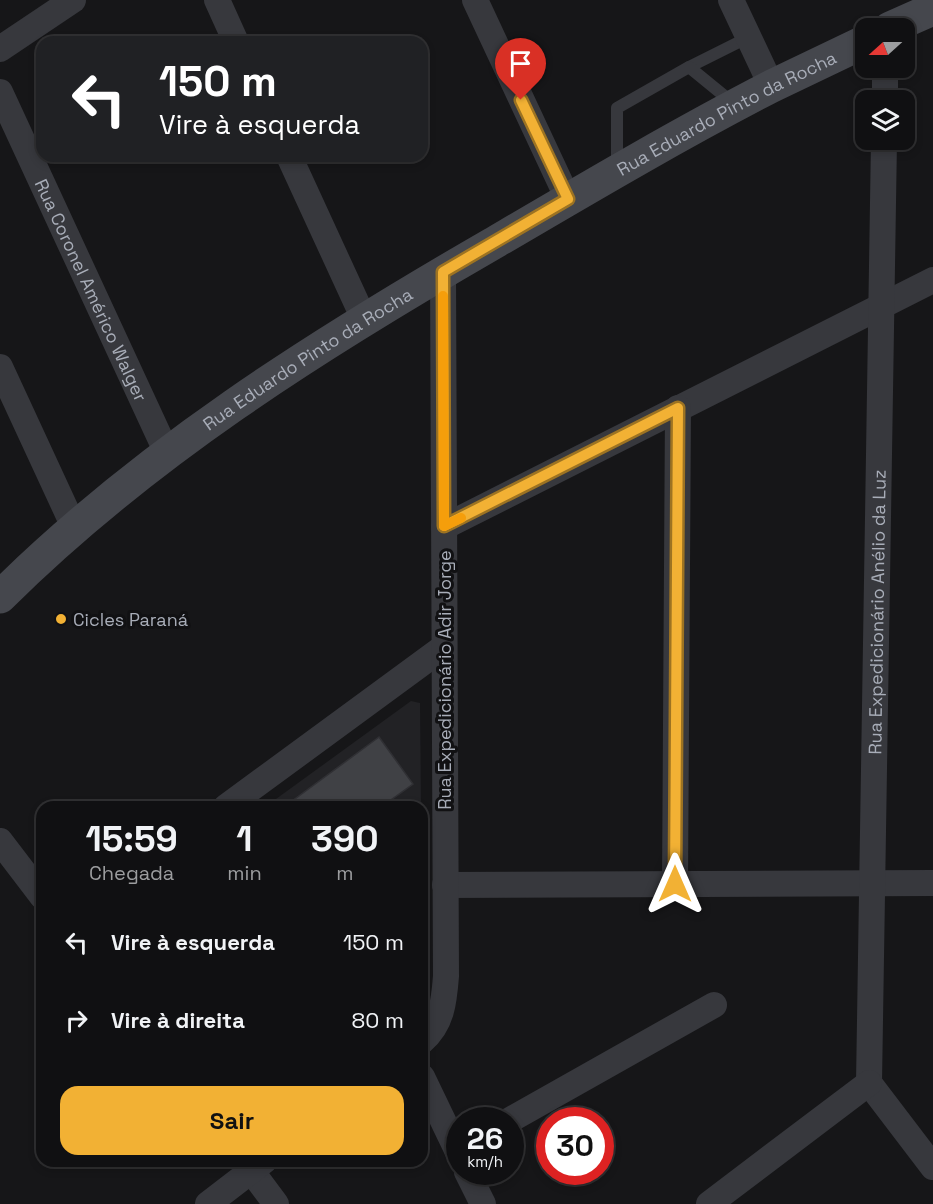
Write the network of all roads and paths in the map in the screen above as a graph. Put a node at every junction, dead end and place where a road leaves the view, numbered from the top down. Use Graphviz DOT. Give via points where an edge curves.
graph roads {
  1 [pos="73,0"];
  2 [pos="217,0"];
  3 [pos="475,0"];
  4 [pos="731,0"];
  5 [pos="933,9"];
  6 [pos="913,18"];
  7 [pos="233,36"];
  8 [pos="748,37"];
  9 [pos="855,46"];
  10 [pos="0,49"];
  11 [pos="689,67"];
  12 [pos="772,87"];
  13 [pos="0,92"];
  14 [pos="736,105"];
  15 [pos="884,150"];
  16 [pos="292,162"];
  17 [pos="617,172"];
  18 [pos="568,199"];
  19 [pos="443,272"];
  20 [pos="933,280"];
  21 [pos="881,306"];
  22 [pos="364,319"];
  23 [pos="0,367"];
  24 [pos="678,408"];
  25 [pos="167,453"];
  26 [pos="444,526"];
  27 [pos="74,527"];
  28 [pos="0,597"];
  29 [pos="444,647"];
  30 [pos="234,801"];
  31 [pos="0,841"];
  32 [pos="933,883"];
  33 [pos="675,884"];
  34 [pos="872,884"];
  35 [pos="445,885"];
  36 [pos="36,888"];
  37 [pos="714,1005"];
  38 [pos="428,1034"];
  39 [pos="869,1083"];
  40 [pos="428,1089"];
  41 [pos="524,1112"];
  42 [pos="446,1126"];
  43 [pos="250,1167"];
  44 [pos="255,1167"];
  45 [pos="933,1167"];
  46 [pos="474,1185"];
  47 [pos="208,1204"];
  48 [pos="276,1204"];
  49 [pos="483,1204"];
  50 [pos="709,1204"];
  1 -- 10 [label="street"];
  2 -- 7 [label="street"];
  3 -- 18 [label="street"];
  4 -- 8 [label="street"];
  5 -- 6 [label="main road"];
  8 -- 11 [label="lane"];
  8 -- 12 [label="street"];
  9 -- 12 [label="main road, Rua Eduardo Pinto da Rocha"];
  11 -- 14 [label="lane"];
  11 -- 17 [label="lane" via="617,108"];
  12 -- 14 [label="main road, Rua Eduardo Pinto da Rocha"];
  13 -- 25 [label="street, Rua Coronel Américo Walger"];
  14 -- 17 [label="main road, Rua Eduardo Pinto da Rocha"];
  15 -- 21 [label="street, Rua Expedicionário Anélio da Luz"];
  16 -- 22 [label="street"];
  17 -- 18 [label="main road, Rua Eduardo Pinto da Rocha"];
  18 -- 19 [label="main road, Rua Eduardo Pinto da Rocha"];
  19 -- 22 [label="main road, Rua Eduardo Pinto da Rocha"];
  19 -- 26 [label="street, Rua Expedicionário Adir Jorge"];
  20 -- 21 [label="street"];
  21 -- 24 [label="street"];
  21 -- 34 [label="street, Rua Expedicionário Anélio da Luz"];
  22 -- 25 [label="main road, Rua Eduardo Pinto da Rocha"];
  23 -- 27 [label="street"];
  24 -- 26 [label="street"];
  24 -- 33 [label="street"];
  25 -- 27 [label="main road, Rua Eduardo Pinto da Rocha"];
  26 -- 29 [label="street, Rua Expedicionário Adir Jorge"];
  27 -- 28 [label="main road, Rua Eduardo Pinto da Rocha"];
  29 -- 30 [label="street"];
  29 -- 35 [label="street, Rua Expedicionário Adir Jorge"];
  31 -- 36 [label="street"];
  32 -- 34 [label="street"];
  33 -- 34 [label="street"];
  33 -- 35 [label="street"];
  34 -- 39 [label="street, Rua Expedicionário Anélio da Luz"];
  35 -- 38 [label="street, Rua Expedicionário Adir Jorge" via="444,998 441,1015"];
  37 -- 41 [label="street"];
  39 -- 45 [label="street"];
  39 -- 50 [label="street"];
  40 -- 42 [label="street"];
  43 -- 47 [label="street"];
  44 -- 48 [label="street"];
  46 -- 49 [label="street"];
}
